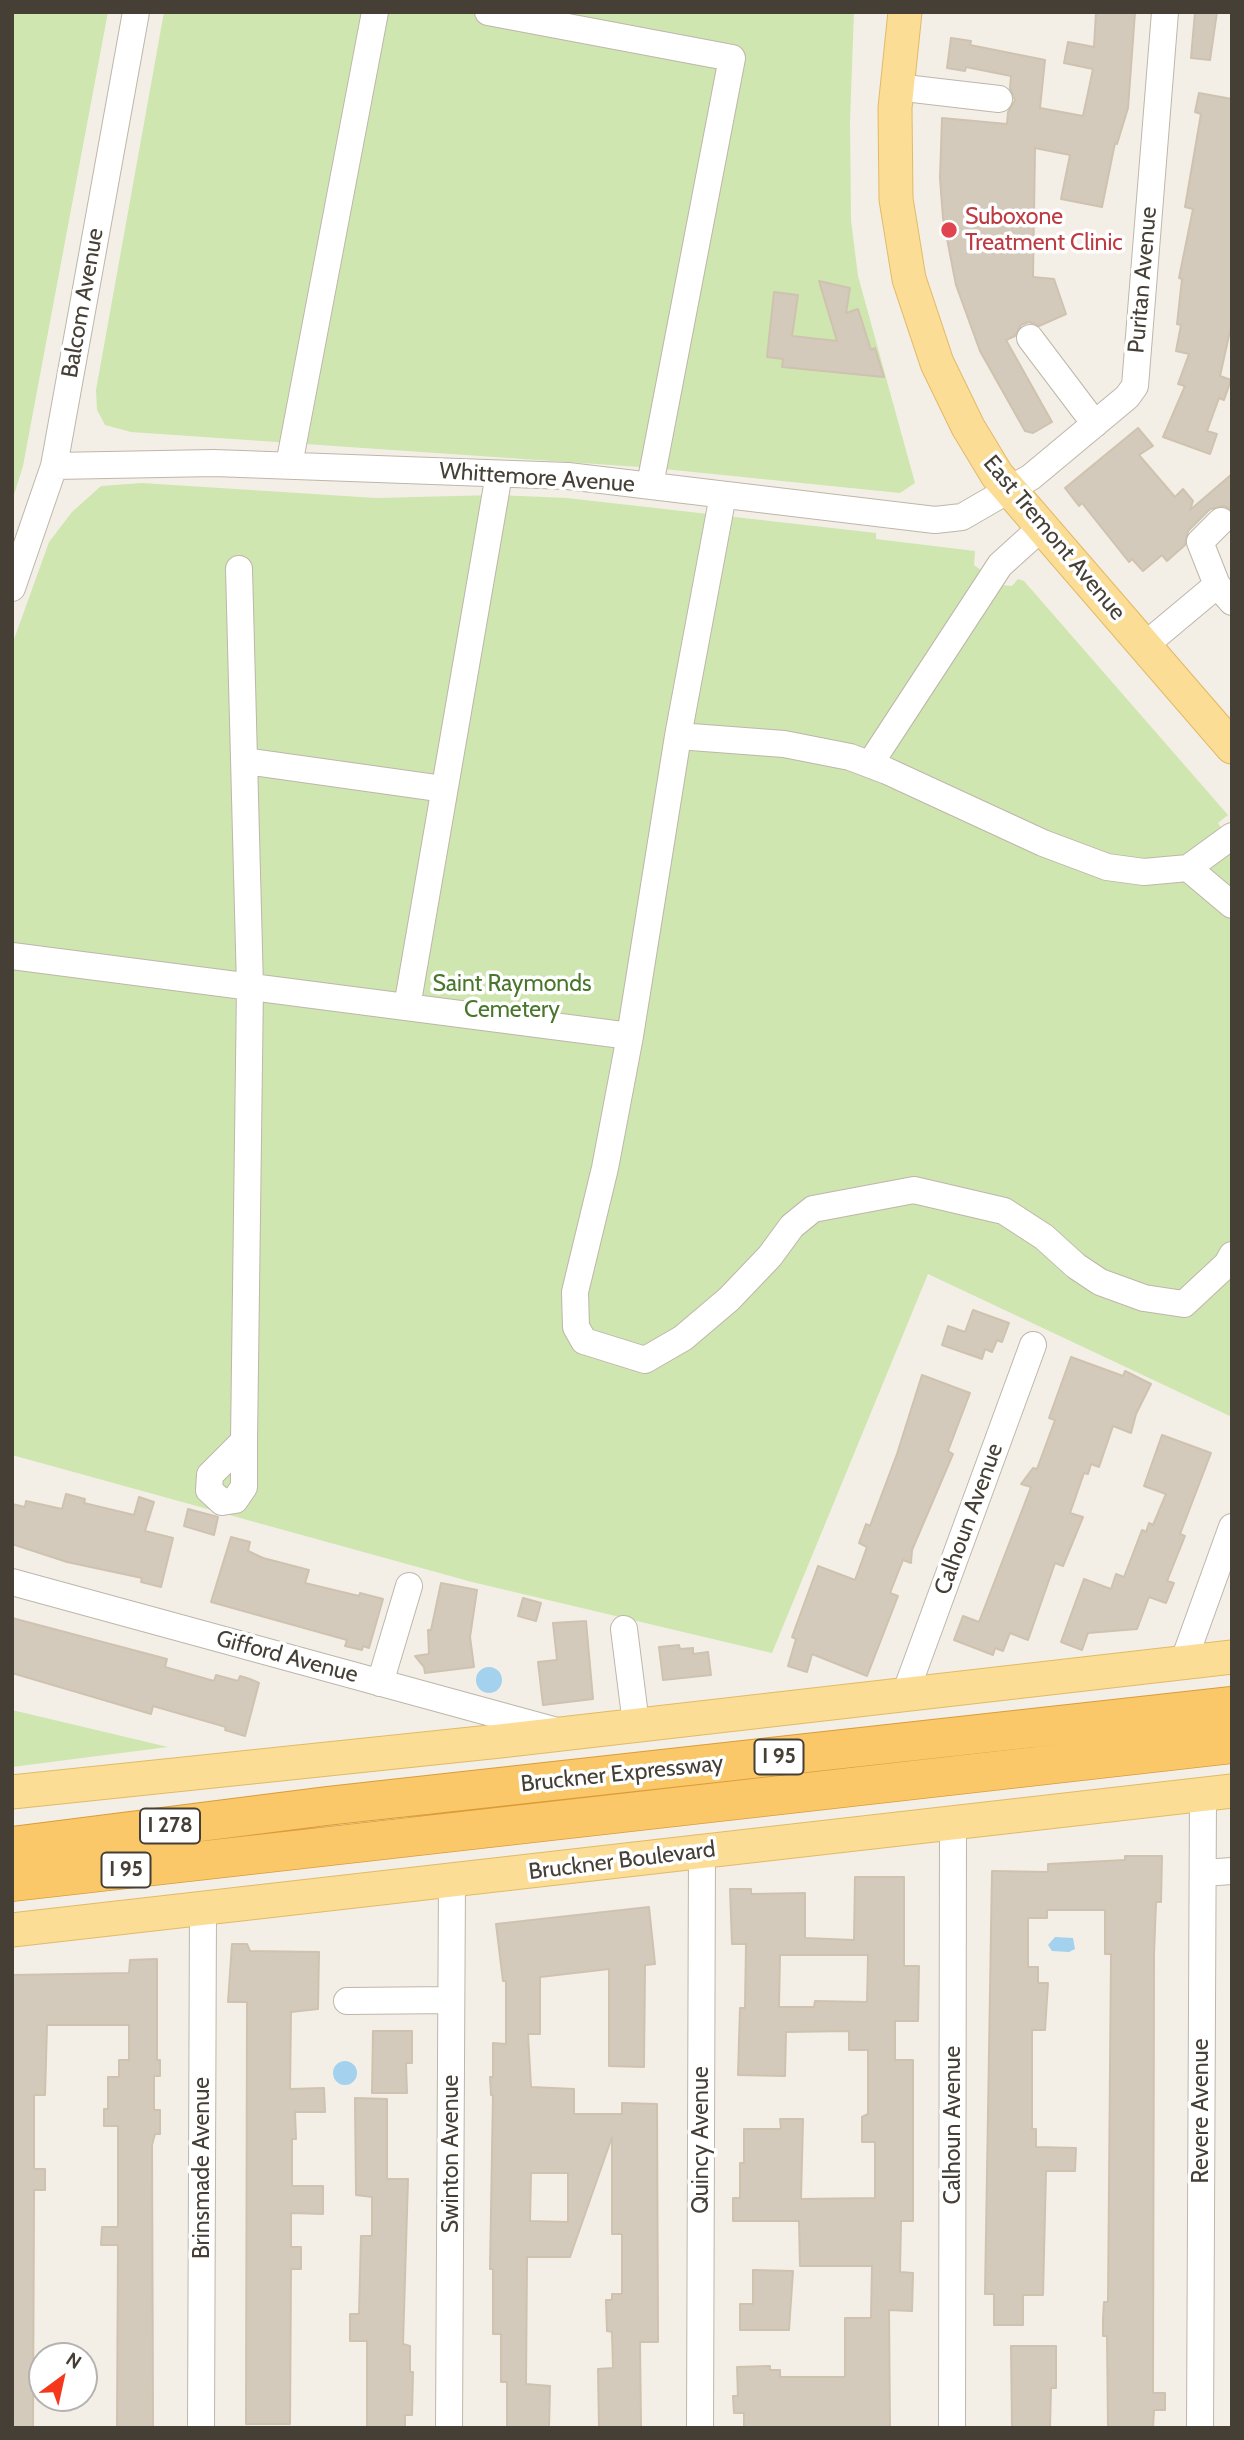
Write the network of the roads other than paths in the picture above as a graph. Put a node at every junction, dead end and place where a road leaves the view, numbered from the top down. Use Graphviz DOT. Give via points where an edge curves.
graph roads {
  1 [pos="136,12"];
  2 [pos="375,12"];
  3 [pos="488,12"];
  4 [pos="905,12"];
  5 [pos="1165,12"];
  6 [pos="896,87"];
  7 [pos="999,99"];
  8 [pos="1030,338"];
  9 [pos="1095,424"];
  10 [pos="289,465"];
  11 [pos="54,466"];
  12 [pos="499,474"];
  13 [pos="650,485"];
  14 [pos="1011,491"];
  15 [pos="723,495"];
  16 [pos="1221,521"];
  17 [pos="1042,527"];
  18 [pos="239,569"];
  19 [pos="12,588"];
  20 [pos="1224,594"];
  21 [pos="1144,646"];
  22 [pos="1228,735"];
  23 [pos="678,736"];
  24 [pos="245,761"];
  25 [pos="870,764"];
  26 [pos="444,789"];
  27 [pos="1232,836"];
  28 [pos="1188,868"];
  29 [pos="1232,905"];
  30 [pos="12,956"];
  31 [pos="250,987"];
  32 [pos="407,1007"];
  33 [pos="630,1036"];
  34 [pos="1232,1255"];
  35 [pos="1033,1345"];
  36 [pos="244,1441"];
  37 [pos="1232,1527"];
  38 [pos="12,1582"];
  39 [pos="409,1586"];
  40 [pos="624,1629"];
  41 [pos="1232,1657"];
  42 [pos="1183,1663"];
  43 [pos="380,1683"];
  44 [pos="905,1694"];
  45 [pos="1232,1706"];
  46 [pos="636,1724"];
  47 [pos="562,1733"];
  48 [pos="1232,1744"];
  49 [pos="12,1792"];
  50 [pos="1217,1793"];
  51 [pos="327,1806"];
  52 [pos="953,1823"];
  53 [pos="12,1832"];
  54 [pos="12,1846"];
  55 [pos="702,1852"];
  56 [pos="240,1858"];
  57 [pos="1232,1871"];
  58 [pos="1203,1872"];
  59 [pos="452,1880"];
  60 [pos="12,1882"];
  61 [pos="12,1906"];
  62 [pos="203,1909"];
  63 [pos="12,1930"];
  64 [pos="451,2000"];
  65 [pos="347,2001"];
  66 [pos="201,2428"];
  67 [pos="449,2428"];
  68 [pos="700,2428"];
  69 [pos="952,2428"];
  70 [pos="1199,2428"];
  1 -- 11 [label="street, Balcom Avenue"];
  2 -- 10 [label="street"];
  3 -- 13 [label="street" via="732,58"];
  4 -- 6 [label="main road, East Tremont Avenue"];
  5 -- 9 [label="street, Puritan Avenue" via="1136,381 1130,394"];
  6 -- 7 [label="street"];
  6 -- 14 [label="main road, East Tremont Avenue" via="895,190 913,298 959,410"];
  8 -- 9 [label="street"];
  9 -- 14 [label="street, Puritan Avenue"];
  10 -- 11 [label="street, Whittemore Avenue"];
  10 -- 12 [label="street, Whittemore Avenue"];
  11 -- 19 [label="street, Balcom Avenue"];
  12 -- 13 [label="street, Whittemore Avenue"];
  12 -- 26 [label="street"];
  13 -- 15 [label="street, Whittemore Avenue"];
  14 -- 15 [label="street, Whittemore Avenue" via="962,517 942,521"];
  14 -- 17 [label="main road, East Tremont Avenue"];
  15 -- 23 [label="street"];
  16 -- 20 [label="street" via="1200,542"];
  17 -- 21 [label="main road, East Tremont Avenue"];
  17 -- 25 [label="street" via="1000,565"];
  18 -- 24 [label="street"];
  20 -- 21 [label="street"];
  21 -- 22 [label="main road, East Tremont Avenue"];
  23 -- 25 [label="street" via="784,744"];
  23 -- 33 [label="street"];
  24 -- 26 [label="street"];
  24 -- 31 [label="street"];
  25 -- 28 [label="street" via="1107,867 1144,873"];
  26 -- 32 [label="street"];
  27 -- 28 [label="street"];
  28 -- 29 [label="street"];
  30 -- 31 [label="street"];
  31 -- 32 [label="street"];
  31 -- 36 [label="street"];
  32 -- 33 [label="street"];
  33 -- 34 [label="street" via="575,1292 576,1327 584,1341 645,1360 683,1338 729,1299 792,1226 813,1209 914,1190 1004,1211 1100,1282 1144,1298 1184,1304"];
  35 -- 44 [label="street, Calhoun Avenue"];
  37 -- 42 [label="street"];
  38 -- 43 [label="street, Gifford Avenue"];
  39 -- 43 [label="street"];
  40 -- 46 [label="street"];
  41 -- 42 [label="main road"];
  42 -- 44 [label="main road"];
  43 -- 47 [label="street, Gifford Avenue"];
  44 -- 46 [label="main road"];
  45 -- 51 [label="highway, Bruckner Expressway / I 95"];
  46 -- 47 [label="main road"];
  47 -- 49 [label="main road"];
  48 -- 56 [label="highway, Bruckner Expressway / I 95"];
  50 -- 52 [label="main road, Bruckner Boulevard"];
  50 -- 58 [label="street, Revere Avenue"];
  51 -- 53 [label="highway, I 95"];
  51 -- 54 [label="highway, Bruckner Expressway / I 278"];
  52 -- 55 [label="main road, Bruckner Boulevard"];
  52 -- 69 [label="street, Calhoun Avenue"];
  55 -- 59 [label="main road, Bruckner Boulevard"];
  55 -- 68 [label="street, Quincy Avenue"];
  56 -- 60 [label="highway, Bruckner Expressway / I 95"];
  56 -- 61 [label="highway"];
  57 -- 58 [label="street"];
  58 -- 70 [label="street, Revere Avenue"];
  59 -- 62 [label="main road, Bruckner Boulevard"];
  59 -- 64 [label="street, Swinton Avenue"];
  62 -- 63 [label="main road, Bruckner Boulevard"];
  62 -- 66 [label="street, Brinsmade Avenue"];
  64 -- 65 [label="street"];
  64 -- 67 [label="street, Swinton Avenue"];
}
